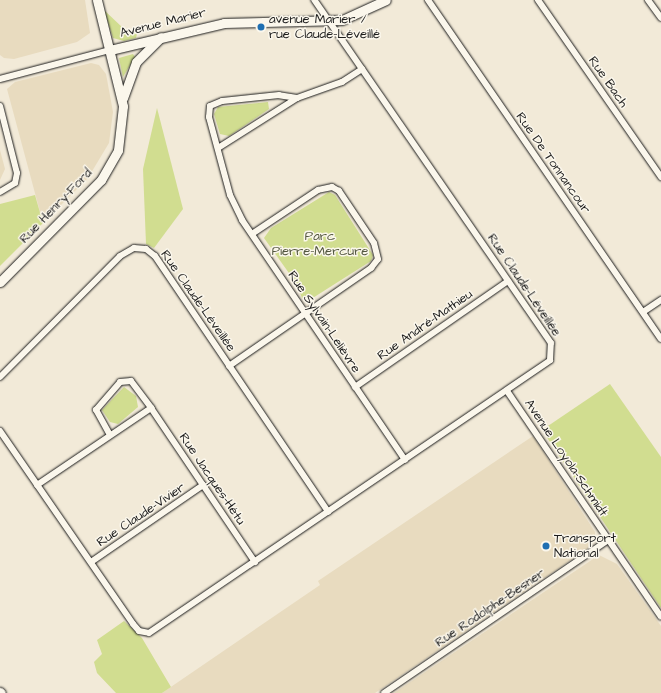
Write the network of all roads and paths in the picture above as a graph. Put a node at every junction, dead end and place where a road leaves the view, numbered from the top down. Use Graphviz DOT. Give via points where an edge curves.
graph roads {
  1 [pos="96,0"];
  2 [pos="314,0"];
  3 [pos="386,0"];
  4 [pos="428,0"];
  5 [pos="538,0"];
  6 [pos="648,0"];
  7 [pos="661,18"];
  8 [pos="330,22"];
  9 [pos="162,36"];
  10 [pos="110,50"];
  11 [pos="362,69"];
  12 [pos="0,79"];
  13 [pos="297,98"];
  14 [pos="122,99"];
  15 [pos="0,106"];
  16 [pos="218,148"];
  17 [pos="661,177"];
  18 [pos="0,192"];
  19 [pos="252,234"];
  20 [pos="508,281"];
  21 [pos="0,282"];
  22 [pos="661,300"];
  23 [pos="643,312"];
  24 [pos="305,313"];
  25 [pos="661,339"];
  26 [pos="229,366"];
  27 [pos="0,377"];
  28 [pos="354,387"];
  29 [pos="507,391"];
  30 [pos="151,408"];
  31 [pos="0,431"];
  32 [pos="110,435"];
  33 [pos="404,460"];
  34 [pos="37,485"];
  35 [pos="203,485"];
  36 [pos="328,512"];
  37 [pos="608,540"];
  38 [pos="90,562"];
  39 [pos="255,562"];
  40 [pos="661,617"];
  41 [pos="384,693"];
  1 -- 10 [label="street, Rue Henry-Ford"];
  2 -- 8 [label="street, Rue Claude-Léveillée"];
  3 -- 8 [label="street, Avenue Marier" via="342,20"];
  4 -- 23 [label="street, Rue De Tonnancour"];
  5 -- 17 [label="street, Rue Bach"];
  6 -- 7 [label="street"];
  8 -- 9 [label="street, Avenue Marier" via="231,22"];
  8 -- 11 [label="street, Rue Claude-Léveillée"];
  9 -- 10 [label="street, Avenue Marier"];
  9 -- 14 [label="street" via="136,62"];
  10 -- 12 [label="street"];
  10 -- 14 [label="street, Rue Henry-Ford"];
  11 -- 13 [label="street, Rue Sylvain-Lelièvre" via="342,82"];
  11 -- 20 [label="street, Rue Claude-Léveillée"];
  13 -- 16 [label="street, Rue Sylvain-Lelièvre"];
  13 -- 16 [label="street, Rue Sylvain-Lelièvre" via="279,95 212,104 209,113"];
  14 -- 21 [label="street, Rue Henry-Ford" via="121,138 105,174"];
  15 -- 18 [label="street" via="17,173 11,186"];
  16 -- 19 [label="street, Rue Sylvain-Lelièvre" via="230,196"];
  19 -- 24 [label="street, Rue Sylvain-Lelièvre"];
  19 -- 24 [label="street" via="322,188 336,189 377,247 378,259 371,268"];
  20 -- 28 [label="street, Rue André-Mathieu"];
  20 -- 29 [label="street, Rue Claude-Léveillée" via="553,348 550,360"];
  22 -- 23 [label="street"];
  23 -- 25 [label="street, Rue De Tonnancour"];
  24 -- 26 [label="street"];
  24 -- 28 [label="street, Rue Sylvain-Lelièvre"];
  26 -- 27 [label="street, Rue Claude-Léveillée" via="155,256 138,248 120,256"];
  26 -- 36 [label="street, Rue Claude-Léveillée"];
  28 -- 33 [label="street, Rue Sylvain-Lelièvre"];
  29 -- 33 [label="street, Rue Claude-Léveillée"];
  29 -- 37 [label="street, Avenue Loyola-Schmidt"];
  30 -- 32 [label="street"];
  30 -- 32 [label="street, Rue Jacques-Hétu" via="131,381 120,382 96,410"];
  30 -- 35 [label="street, Rue Jacques-Hétu"];
  31 -- 34 [label="street, Rue Claude-Léveillée"];
  32 -- 34 [label="street"];
  33 -- 36 [label="street, Rue Claude-Léveillée"];
  34 -- 38 [label="street, Rue Claude-Léveillée"];
  35 -- 38 [label="street, Rue Claude-Vivier"];
  35 -- 39 [label="street, Rue Jacques-Hétu"];
  36 -- 39 [label="street, Rue Claude-Léveillée"];
  37 -- 40 [label="street, Avenue Loyola-Schmidt"];
  37 -- 41 [label="street, Rue Rodolphe-Besner"];
  38 -- 39 [label="street, Rue Claude-Léveillée" via="133,624 146,633 156,630"];
}
